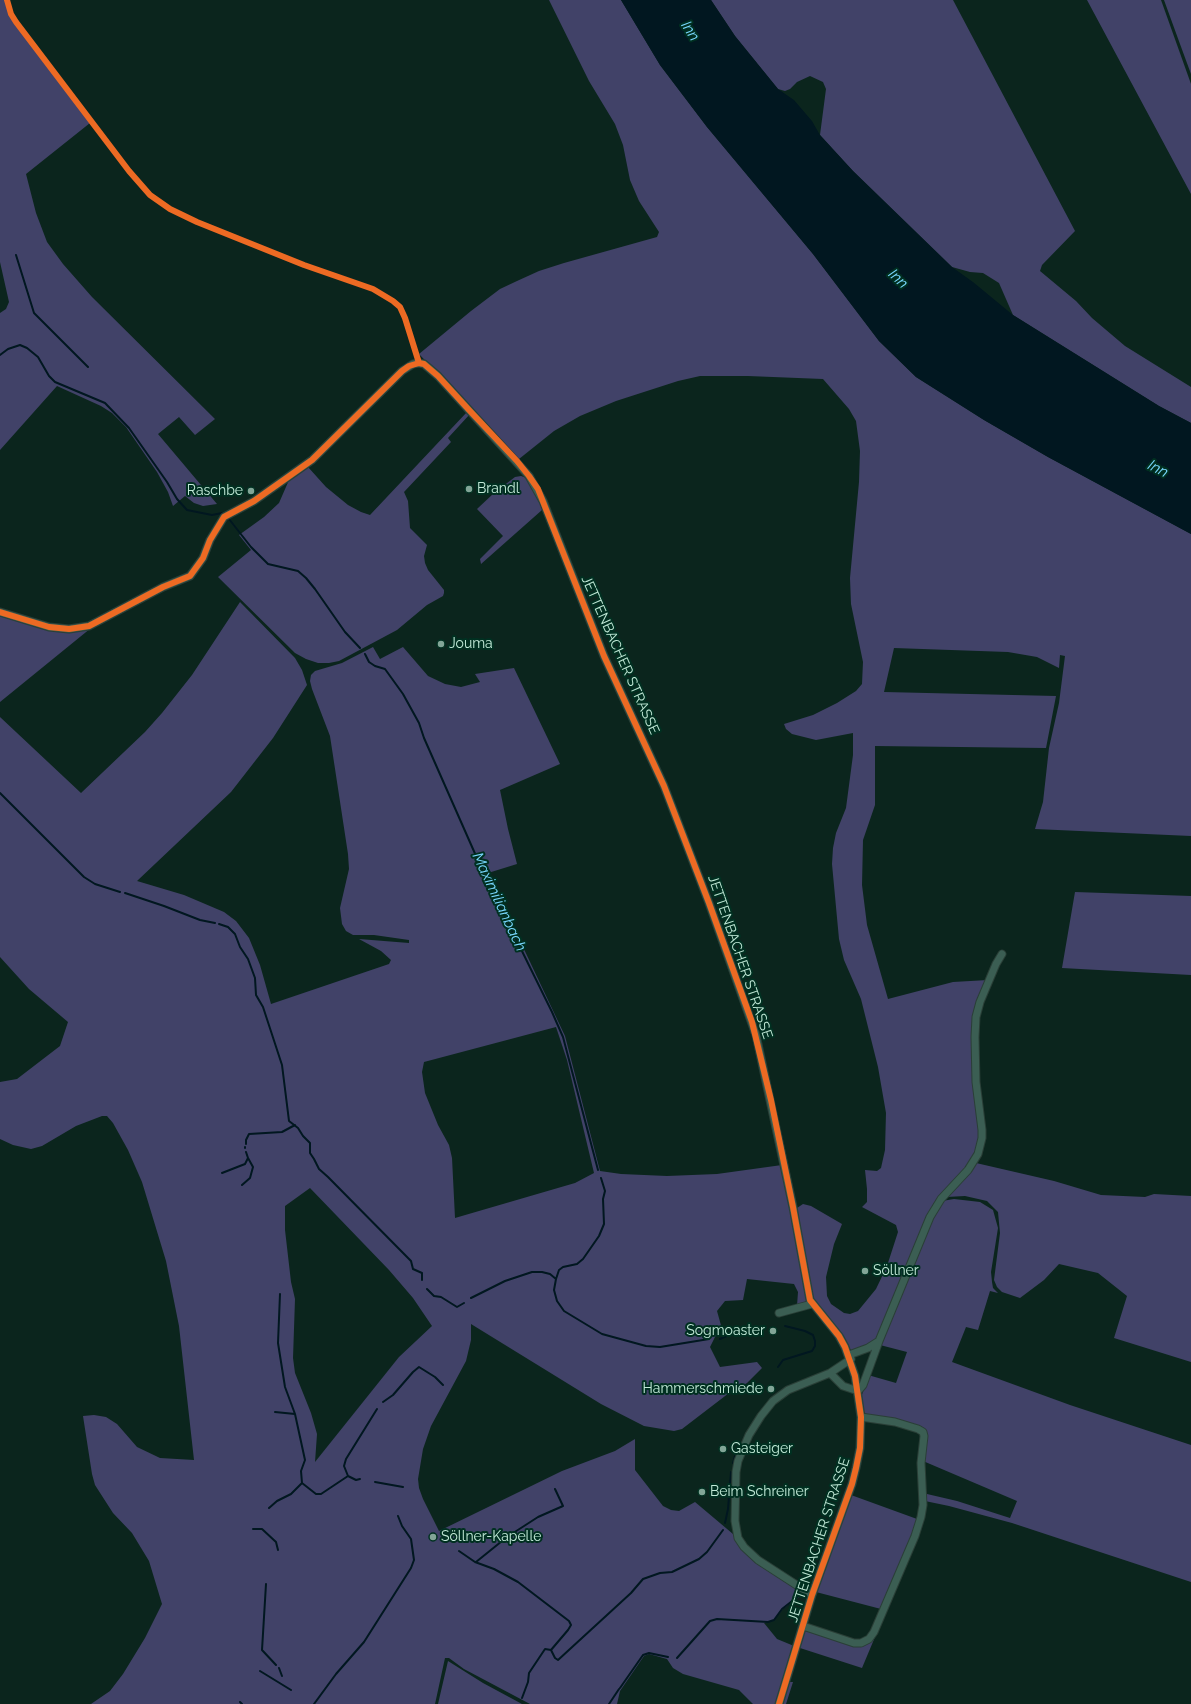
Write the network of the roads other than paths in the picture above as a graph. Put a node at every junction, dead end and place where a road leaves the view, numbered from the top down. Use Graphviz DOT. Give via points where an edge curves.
graph roads {
  1 [pos="0,612"];
  2 [pos="1002,954"];
  3 [pos="812,1304"];
  4 [pos="778,1313"];
  5 [pos="880,1341"];
  6 [pos="850,1357"];
  7 [pos="830,1374"];
  8 [pos="858,1391"];
  9 [pos="861,1417"];
  10 [pos="812,1595"];
  11 [pos="804,1626"];
  12 [pos="779,1704"];
  1 -- 3 [label="street, JETTENBACHER STRASSE" via="49,627 82,628 190,576 203,558 210,540 224,518 312,460 402,371 418,363 424,364 512,456 534,483 604,656 664,786 756,1035"];
  2 -- 5 [label="street" via="980,1002 976,1017 976,1082 982,1130 980,1147 974,1162 941,1199 930,1217"];
  3 -- 4 [label="street"];
  3 -- 6 [label="street, JETTENBACHER STRASSE" via="839,1336"];
  5 -- 6 [label="street"];
  5 -- 8 [label="street" via="863,1385"];
  6 -- 7 [label="street"];
  6 -- 8 [label="street, JETTENBACHER STRASSE"];
  7 -- 8 [label="street" via="843,1386"];
  7 -- 10 [label="street" via="788,1390 773,1401 749,1435 736,1472 735,1521 738,1538 758,1560"];
  8 -- 9 [label="street, JETTENBACHER STRASSE"];
  9 -- 10 [label="street, JETTENBACHER STRASSE" via="860,1448 852,1484"];
  9 -- 11 [label="street" via="895,1422 923,1432 921,1517 869,1639 854,1644"];
  10 -- 11 [label="street, JETTENBACHER STRASSE"];
  11 -- 12 [label="street, JETTENBACHER STRASSE"];
}
